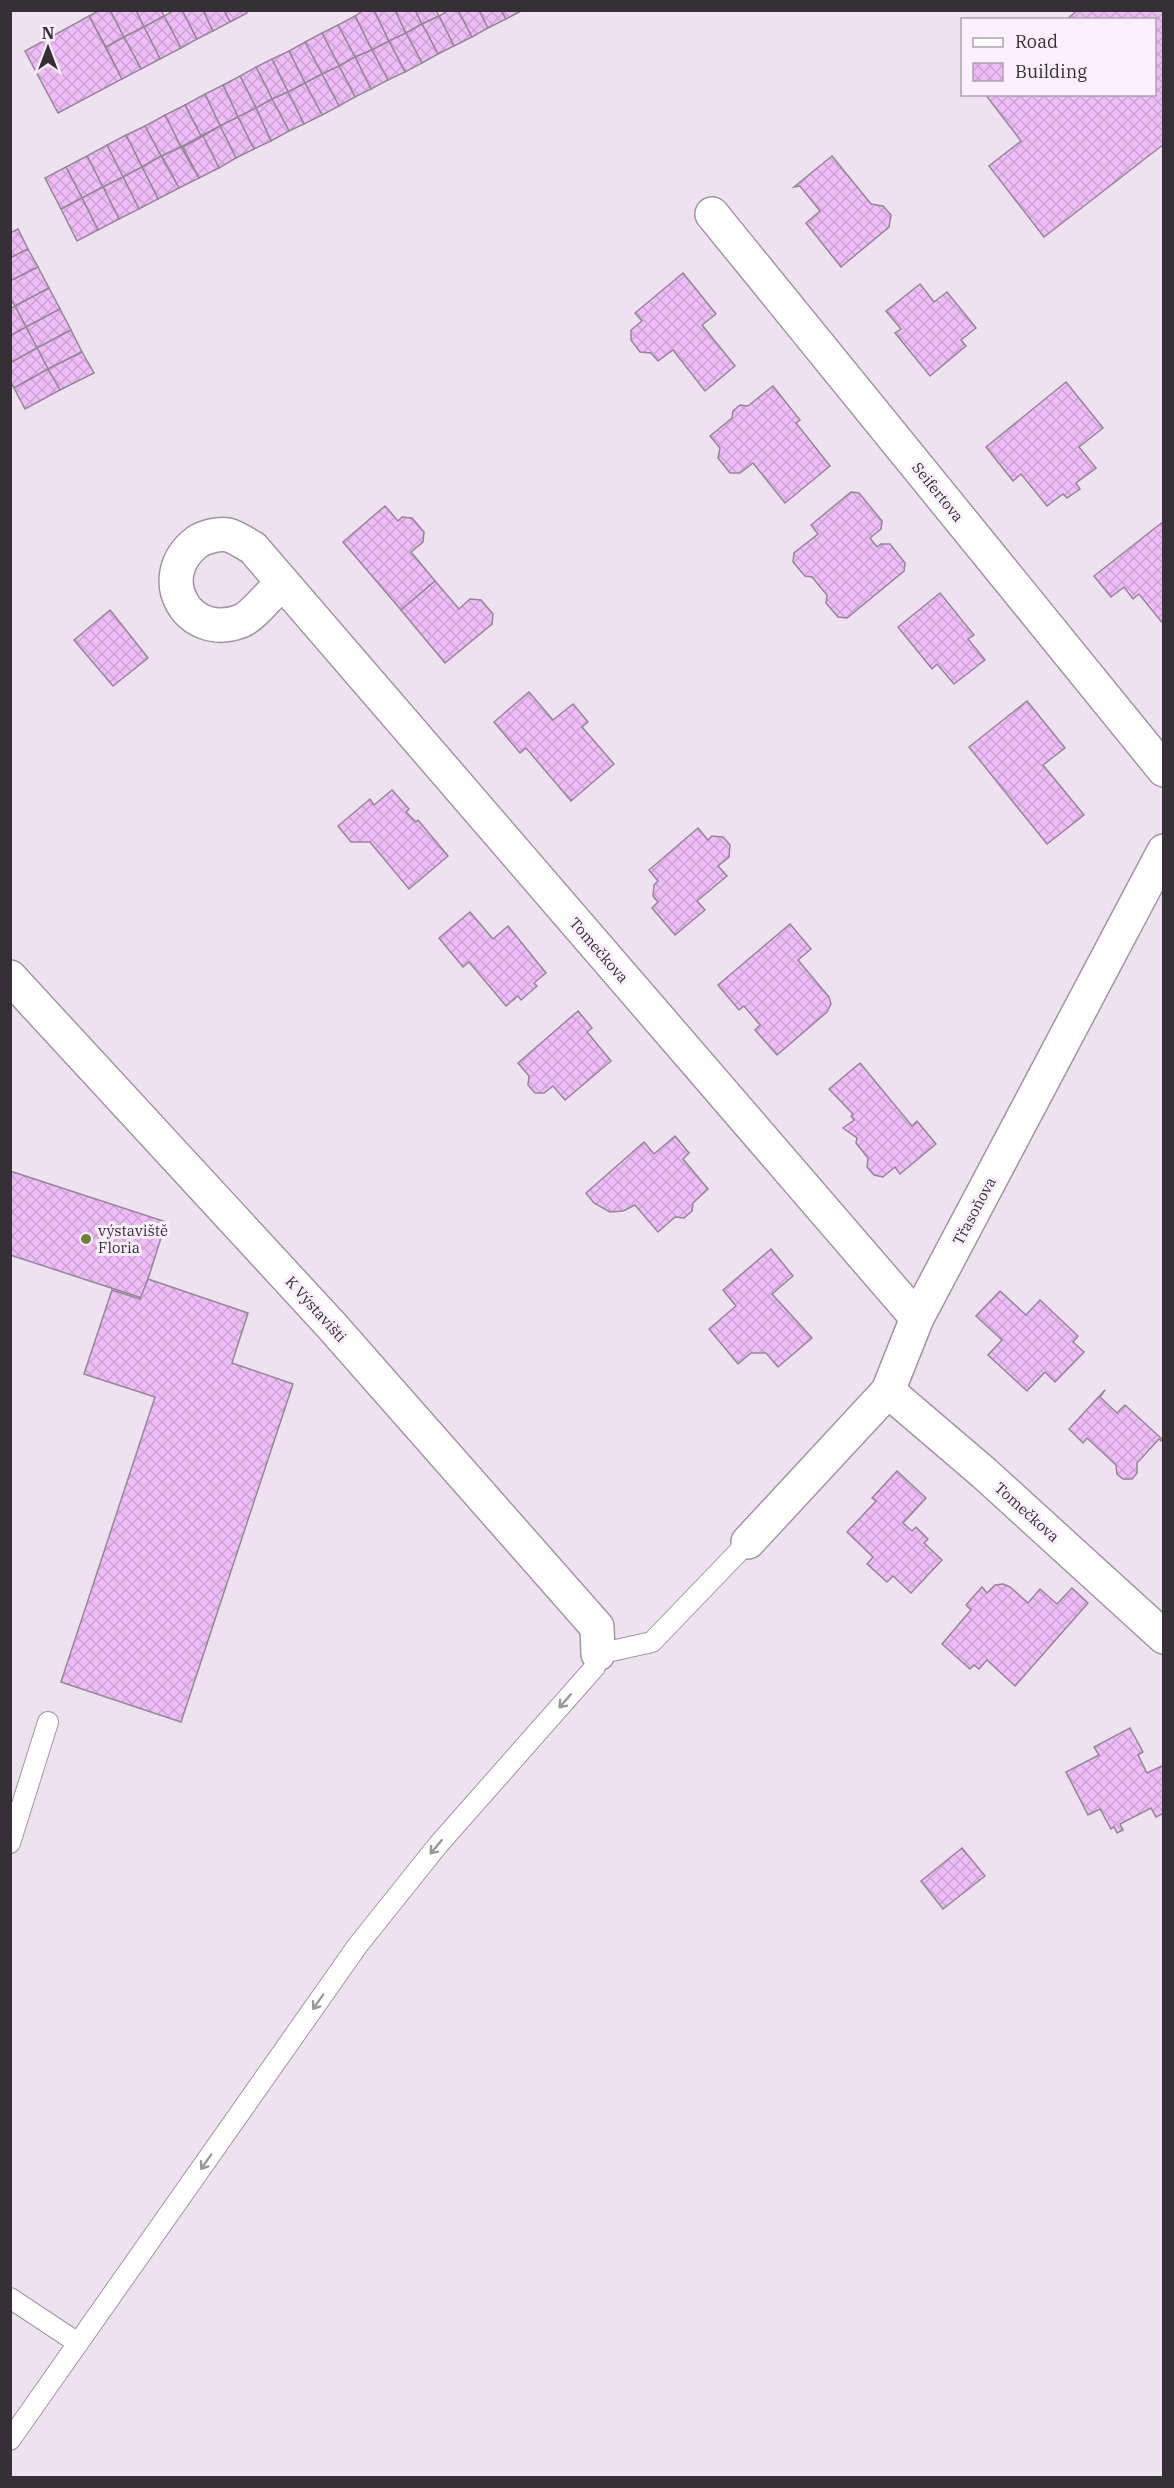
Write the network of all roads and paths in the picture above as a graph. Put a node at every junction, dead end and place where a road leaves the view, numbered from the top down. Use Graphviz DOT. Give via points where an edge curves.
graph roads {
  1 [pos="712,214"];
  2 [pos="282,583"];
  3 [pos="1164,770"];
  4 [pos="1164,851"];
  5 [pos="10,977"];
  6 [pos="917,1318"];
  7 [pos="888,1391"];
  8 [pos="748,1542"];
  9 [pos="1164,1637"];
  10 [pos="598,1654"];
  11 [pos="48,1722"];
  12 [pos="10,1843"];
  13 [pos="10,2298"];
  14 [pos="78,2343"];
  15 [pos="10,2440"];
  1 -- 3 [label="street, Seifertova"];
  2 -- 6 [label="street, Tomečkova"];
  4 -- 6 [label="street, Třasoňova"];
  5 -- 10 [label="street, K Výstavišti" via="331,1325 597,1627"];
  6 -- 7 [label="street, Třasoňova"];
  7 -- 8 [label="street, Třasoňova"];
  7 -- 9 [label="street, Tomečkova"];
  8 -- 10 [label="lane" via="652,1642"];
  10 -- 14 [label="lane, one-way" via="595,1667 438,1845 358,1945"];
  11 -- 12 [label="lane"];
  13 -- 14 [label="lane"];
  14 -- 15 [label="lane"];
}
